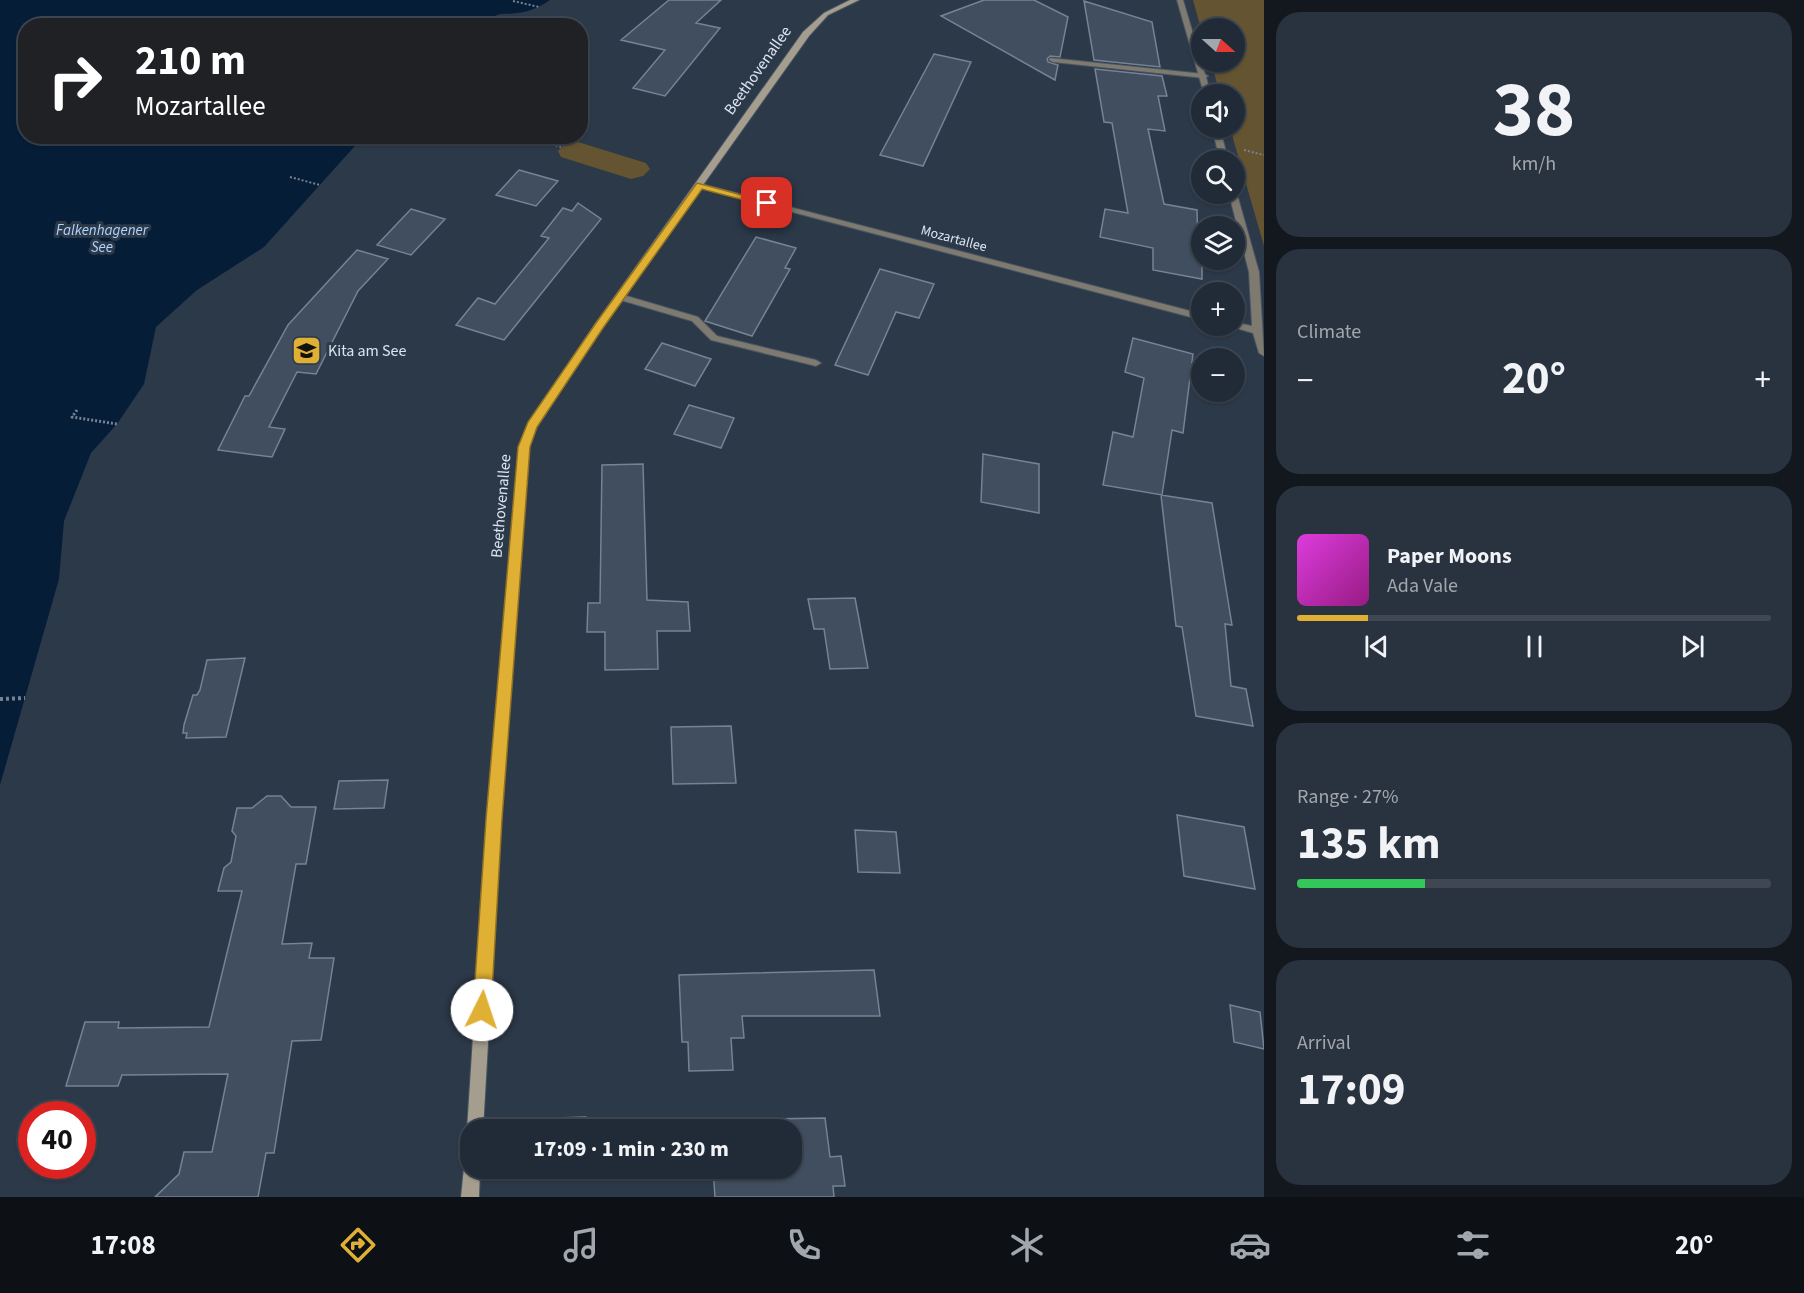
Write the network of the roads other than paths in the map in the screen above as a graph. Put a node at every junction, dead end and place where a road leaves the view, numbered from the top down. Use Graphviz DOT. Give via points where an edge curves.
graph roads {
  1 [pos="856,0"];
  2 [pos="1180,0"];
  3 [pos="1053,60"];
  4 [pos="1204,76"];
  5 [pos="1206,84"];
  6 [pos="700,185"];
  7 [pos="1236,204"];
  8 [pos="620,297"];
  9 [pos="1191,314"];
  10 [pos="1245,328"];
  11 [pos="1257,331"];
  12 [pos="1264,353"];
  13 [pos="816,363"];
  14 [pos="476,1119"];
  15 [pos="471,1179"];
  16 [pos="470,1197"];
  1 -- 6 [label="street, Beethovenallee" via="826,14 806,34"];
  2 -- 4 [label="street"];
  3 -- 4 [label="street"];
  4 -- 5 [label="street"];
  6 -- 8 [label="street, Beethovenallee"];
  6 -- 9 [label="street, Mozartallee"];
  7 -- 11 [label="street" via="1254,272"];
  8 -- 13 [label="street" via="695,319 714,338"];
  8 -- 14 [label="street, Beethovenallee" via="532,426 524,447 494,819"];
  10 -- 11 [label="street"];
  11 -- 12 [label="street"];
  15 -- 16 [label="street"];
}
